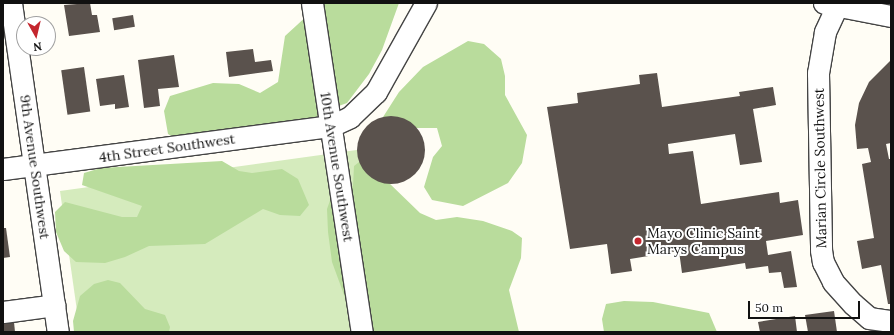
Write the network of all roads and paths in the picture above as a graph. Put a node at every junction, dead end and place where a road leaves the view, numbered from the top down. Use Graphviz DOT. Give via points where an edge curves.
graph roads {
  1 [pos="11,3"];
  2 [pos="312,3"];
  3 [pos="426,3"];
  4 [pos="830,4"];
  5 [pos="891,16"];
  6 [pos="331,126"];
  7 [pos="35,165"];
  8 [pos="3,169"];
  9 [pos="55,305"];
  10 [pos="3,312"];
  11 [pos="891,321"];
  12 [pos="58,332"];
  13 [pos="362,332"];
  1 -- 7 [label="street, 9th Avenue Southwest"];
  2 -- 6 [label="street, 10th Avenue Southwest"];
  3 -- 6 [label="street, 4th Street Southwest" via="376,92 350,117"];
  4 -- 5 [label="street"];
  4 -- 11 [label="street, Marian Circle Southwest" via="818,73 823,262 833,282 869,318"];
  6 -- 7 [label="street, 4th Street Southwest"];
  6 -- 13 [label="street, 10th Avenue Southwest"];
  7 -- 8 [label="street, 4th Street Southwest"];
  7 -- 9 [label="street, 9th Avenue Southwest"];
  9 -- 10 [label="street"];
  9 -- 12 [label="street, 9th Avenue Southwest"];
}
